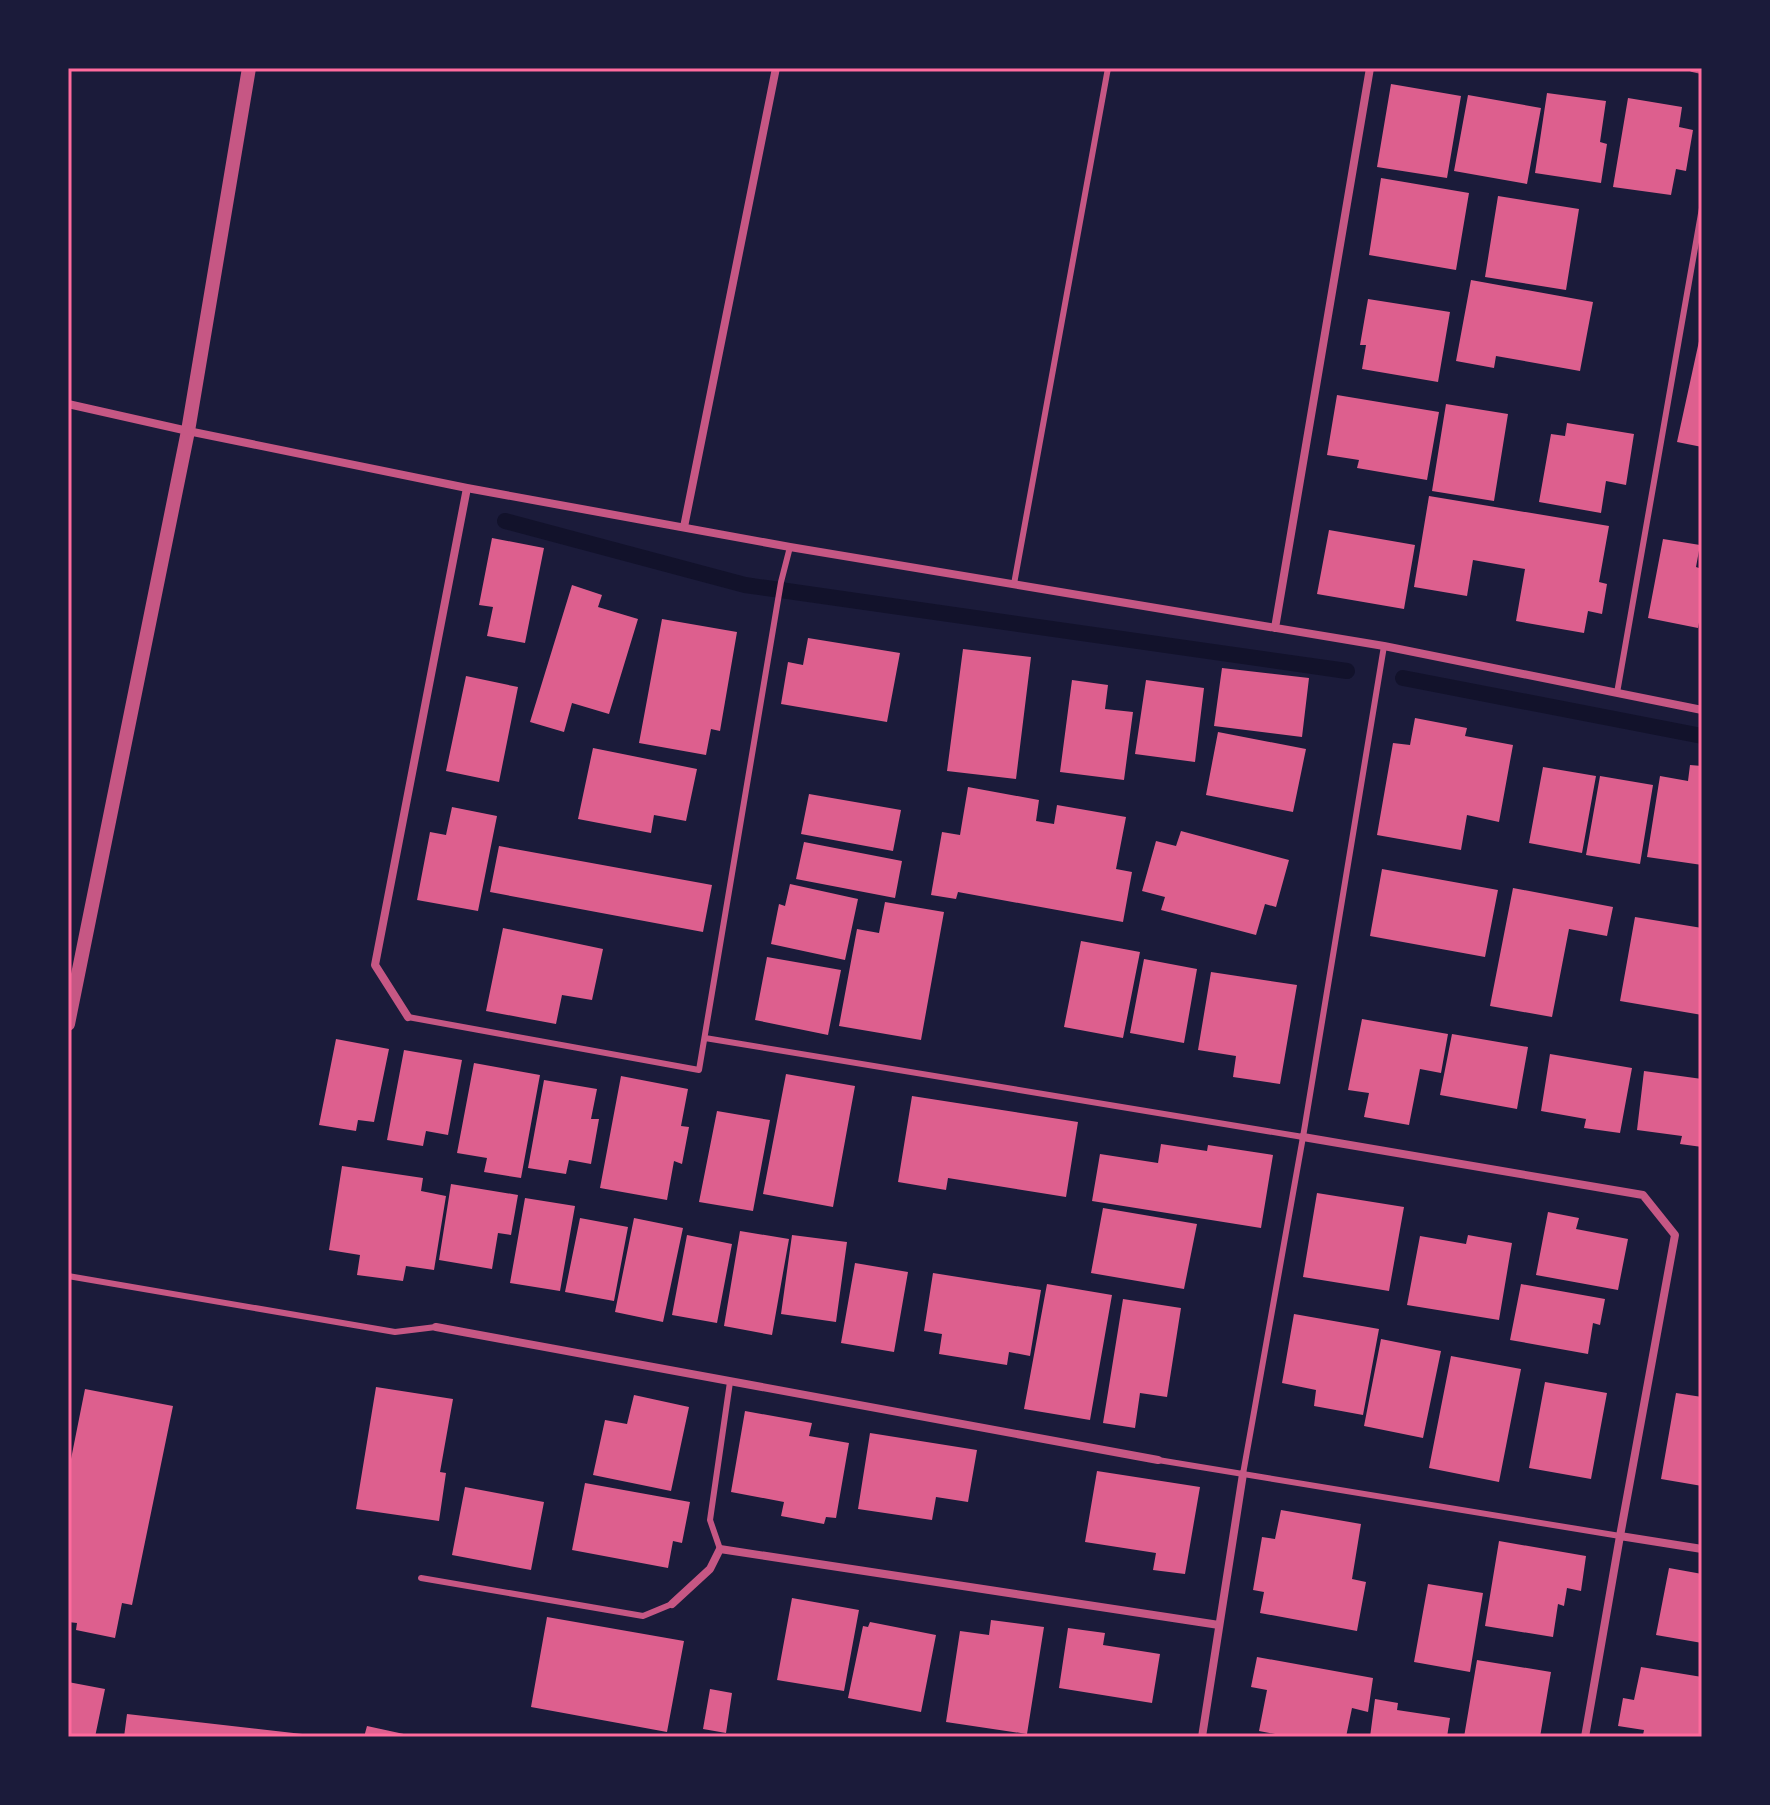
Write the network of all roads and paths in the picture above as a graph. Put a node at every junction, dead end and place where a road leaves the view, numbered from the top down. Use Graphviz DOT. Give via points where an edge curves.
graph roads {
  1 [pos="249,68"];
  2 [pos="776,68"];
  3 [pos="1108,68"];
  4 [pos="1370,68"];
  5 [pos="1693,68"];
  6 [pos="1702,70"];
  7 [pos="1702,208"];
  8 [pos="68,404"];
  9 [pos="188,431"];
  10 [pos="467,488"];
  11 [pos="684,527"];
  12 [pos="790,547"];
  13 [pos="1014,584"];
  14 [pos="1275,628"];
  15 [pos="1384,646"];
  16 [pos="1617,693"];
  17 [pos="1702,710"];
  18 [pos="408,1017"];
  19 [pos="68,1024"];
  20 [pos="705,1038"];
  21 [pos="1303,1137"];
  22 [pos="68,1276"];
  23 [pos="436,1327"];
  24 [pos="730,1382"];
  25 [pos="1158,1460"];
  26 [pos="1243,1474"];
  27 [pos="1620,1536"];
  28 [pos="720,1549"];
  29 [pos="1702,1549"];
  30 [pos="421,1578"];
  31 [pos="672,1604"];
  32 [pos="1219,1625"];
  33 [pos="1202,1737"];
  34 [pos="1585,1737"];
  1 -- 9 [label="street"];
  2 -- 11 [label="street"];
  3 -- 13 [label="lane"];
  4 -- 14 [label="street"];
  5 -- 6 [label="street"];
  7 -- 16 [label="lane"];
  8 -- 9 [label="street"];
  9 -- 10 [label="street"];
  9 -- 19 [label="street"];
  10 -- 11 [label="street"];
  10 -- 18 [label="street" via="375,965"];
  11 -- 12 [label="street"];
  12 -- 13 [label="street"];
  12 -- 20 [label="lane"];
  13 -- 14 [label="street"];
  14 -- 15 [label="street"];
  15 -- 16 [label="street"];
  15 -- 21 [label="lane"];
  16 -- 17 [label="street"];
  18 -- 20 [label="lane" via="699,1070"];
  20 -- 21 [label="lane"];
  21 -- 26 [label="lane"];
  21 -- 27 [label="street" via="1643,1195 1675,1235"];
  22 -- 23 [label="lane" via="395,1332"];
  23 -- 24 [label="street"];
  24 -- 25 [label="street"];
  24 -- 28 [label="lane" via="710,1520"];
  25 -- 26 [label="lane"];
  26 -- 27 [label="lane"];
  26 -- 32 [label="street"];
  27 -- 29 [label="street"];
  27 -- 34 [label="street"];
  28 -- 31 [label="street" via="710,1569"];
  28 -- 32 [label="street"];
  30 -- 31 [label="lane" via="643,1616"];
  32 -- 33 [label="street"];
}
